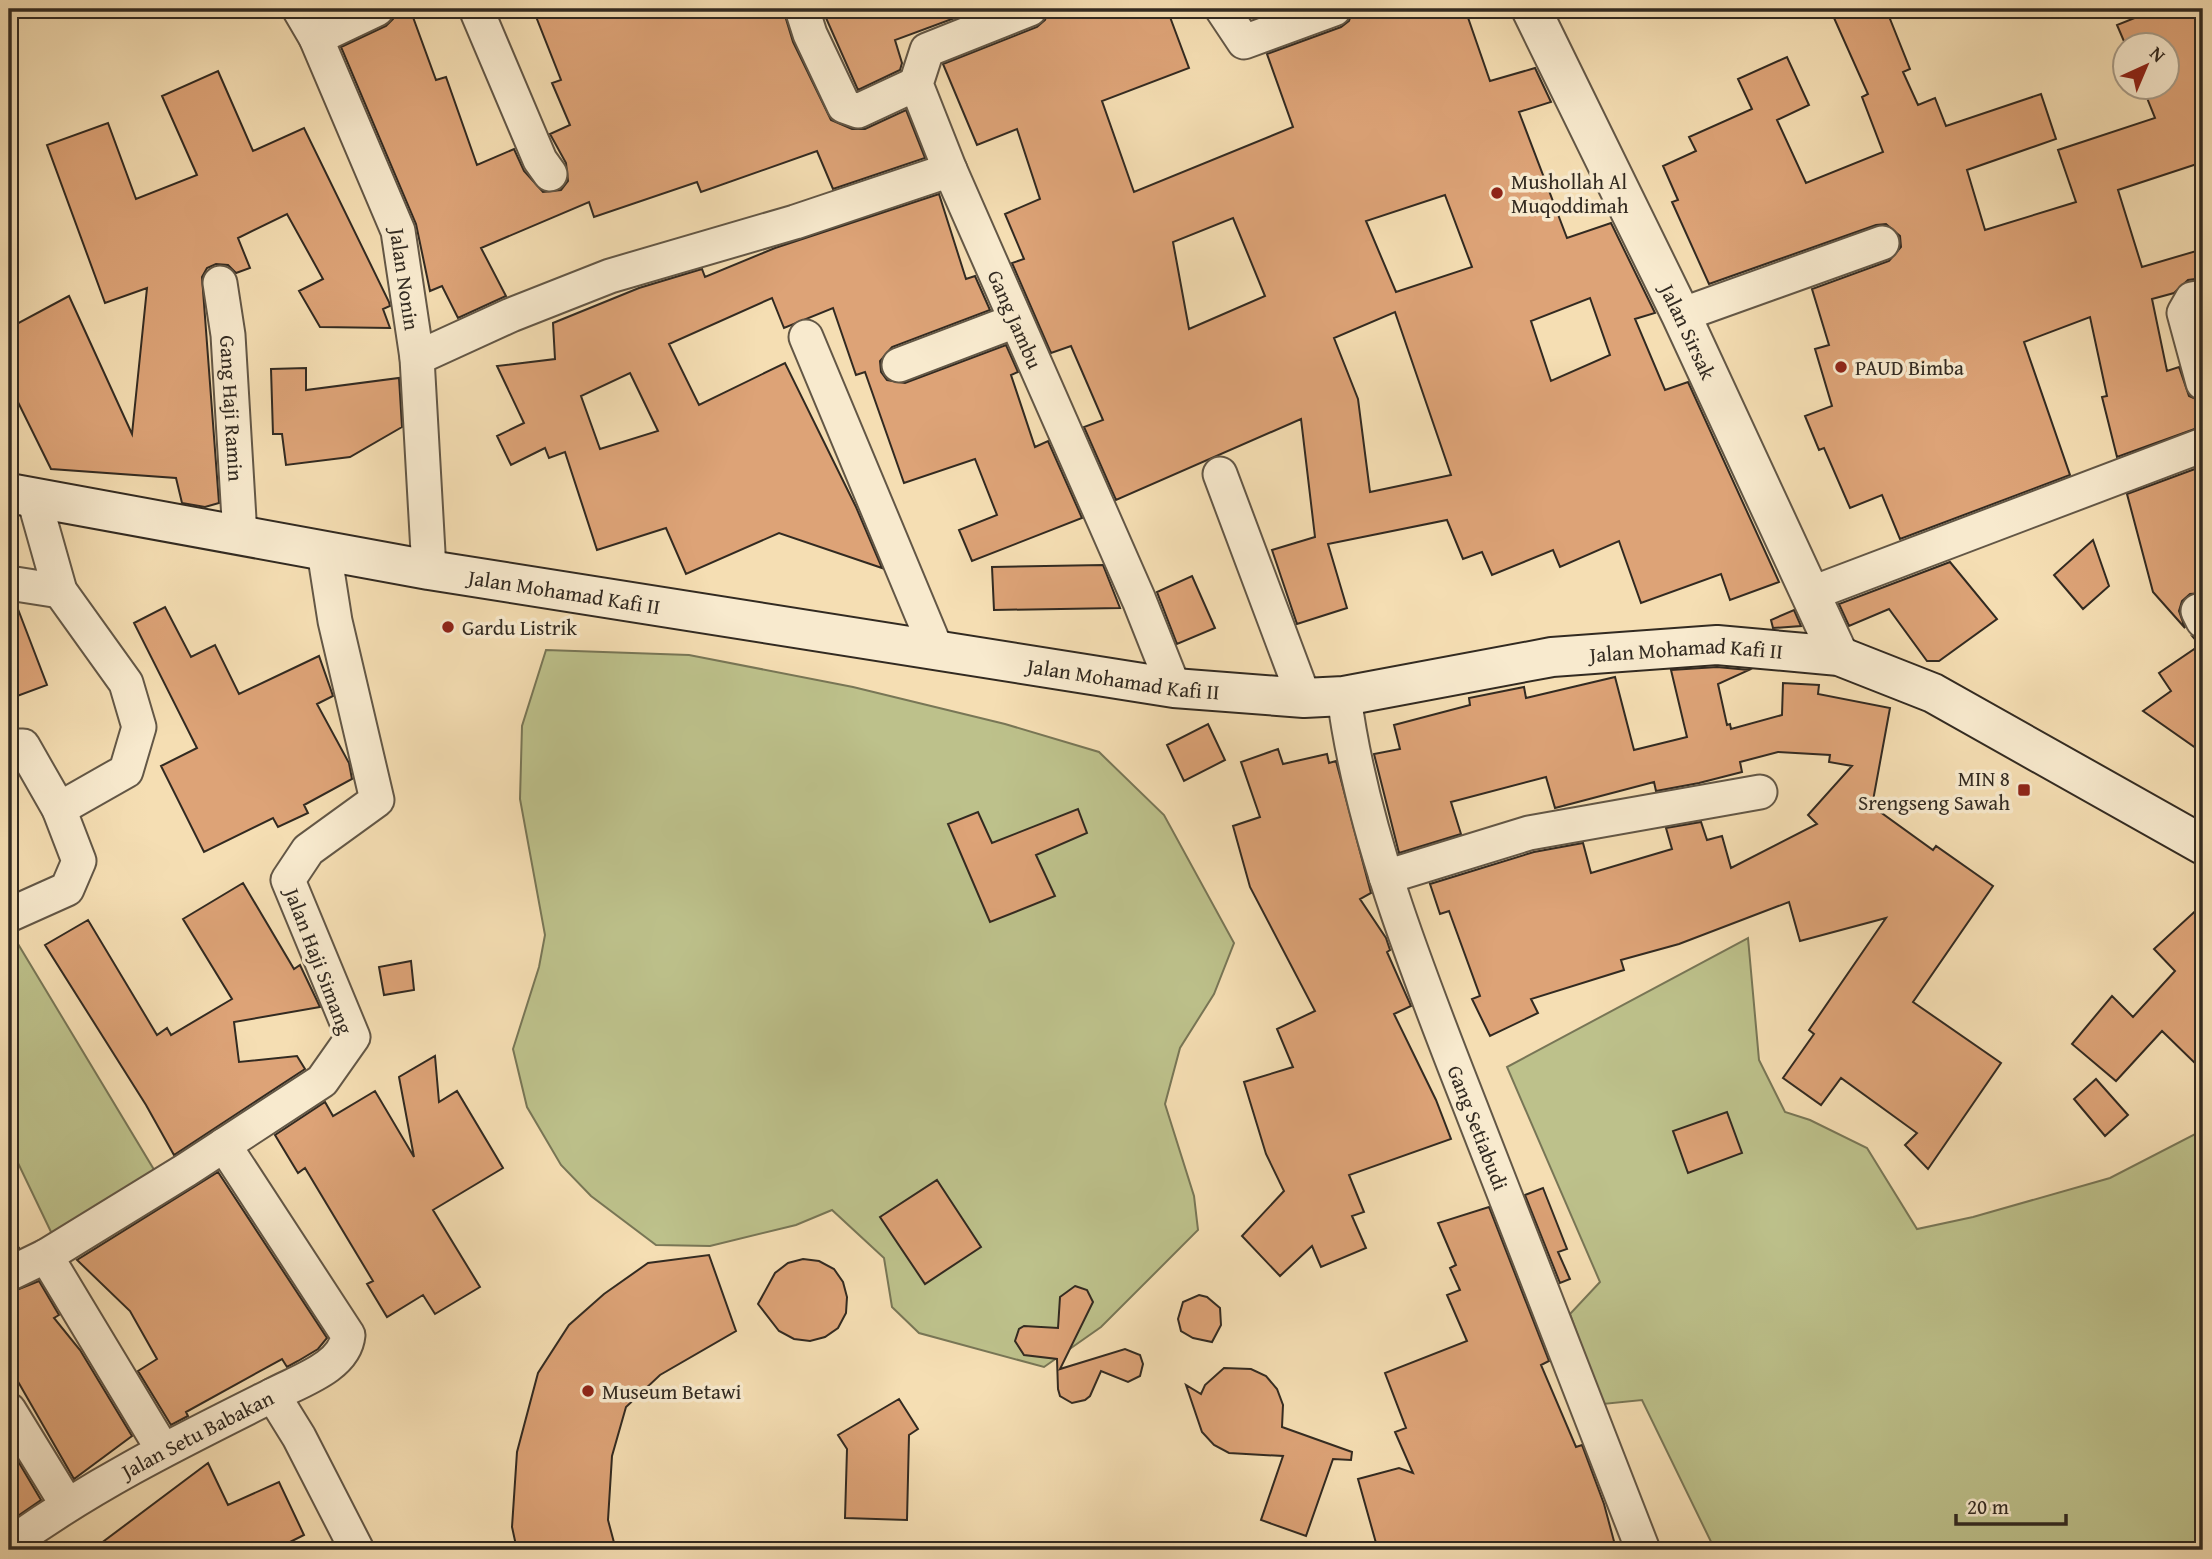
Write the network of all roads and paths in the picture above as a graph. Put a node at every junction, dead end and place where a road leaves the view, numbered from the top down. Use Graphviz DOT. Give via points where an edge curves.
graph roads {
  1 [pos="299,9"];
  2 [pos="377,9"];
  3 [pos="476,9"];
  4 [pos="802,9"];
  5 [pos="1030,9"];
  6 [pos="1222,9"];
  7 [pos="1334,9"];
  8 [pos="1531,9"];
  9 [pos="316,38"];
  10 [pos="916,84"];
  11 [pos="950,170"];
  12 [pos="550,174"];
  13 [pos="1882,243"];
  14 [pos="220,283"];
  15 [pos="2203,297"];
  16 [pos="1681,315"];
  17 [pos="1015,321"];
  18 [pos="806,337"];
  19 [pos="417,358"];
  20 [pos="899,365"];
  21 [pos="2203,383"];
  22 [pos="2203,445"];
  23 [pos="1220,474"];
  24 [pos="28,502"];
  25 [pos="240,536"];
  26 [pos="327,567"];
  27 [pos="429,570"];
  28 [pos="58,581"];
  29 [pos="9,583"];
  30 [pos="1810,594"];
  31 [pos="937,651"];
  32 [pos="1839,656"];
  33 [pos="1174,688"];
  34 [pos="1344,696"];
  35 [pos="1304,698"];
  36 [pos="9,746"];
  37 [pos="1760,792"];
  38 [pos="59,809"];
  39 [pos="2200,840"];
  40 [pos="1386,877"];
  41 [pos="9,915"];
  42 [pos="224,1145"];
  43 [pos="47,1256"];
  44 [pos="9,1274"];
  45 [pos="273,1395"];
  46 [pos="9,1410"];
  47 [pos="163,1450"];
  48 [pos="66,1503"];
  49 [pos="9,1545"];
  50 [pos="357,1550"];
  51 [pos="1643,1550"];
  1 -- 9 [label="street, Jalan Nonin"];
  2 -- 9 [label="street"];
  3 -- 12 [label="street"];
  4 -- 10 [label="street" via="844,106 858,111"];
  5 -- 10 [label="street" via="927,50"];
  6 -- 7 [label="street" via="1244,42"];
  8 -- 16 [label="main road, Jalan Sirsak"];
  9 -- 19 [label="street, Jalan Nonin" via="398,231"];
  10 -- 11 [label="street, Gang Jambu"];
  11 -- 17 [label="street, Gang Jambu"];
  11 -- 19 [label="street" via="795,222 610,276"];
  13 -- 16 [label="street"];
  14 -- 25 [label="street, Gang Haji Ramin" via="228,335"];
  15 -- 21 [label="street" via="2192,299 2185,313"];
  16 -- 30 [label="main road, Jalan Sirsak"];
  17 -- 20 [label="street"];
  17 -- 33 [label="street, Gang Jambu"];
  18 -- 31 [label="street"];
  19 -- 27 [label="street, Jalan Nonin"];
  22 -- 30 [label="street"];
  23 -- 35 [label="street"];
  24 -- 25 [label="main road, Jalan Mohamad Kafi II"];
  24 -- 28 [label="street"];
  25 -- 26 [label="main road, Jalan Mohamad Kafi II"];
  26 -- 27 [label="main road, Jalan Mohamad Kafi II"];
  26 -- 42 [label="street, Jalan Haji Simang" via="335,621 377,800 308,850 288,880 353,1037 322,1081"];
  27 -- 31 [label="main road, Jalan Mohamad Kafi II"];
  28 -- 29 [label="street"];
  28 -- 38 [label="street" via="126,683 139,727 127,771"];
  30 -- 32 [label="main road, Jalan Sirsak"];
  31 -- 33 [label="main road, Jalan Mohamad Kafi II"];
  32 -- 34 [label="main road, Jalan Mohamad Kafi II" via="1717,645 1552,657"];
  32 -- 39 [label="main road, Jalan Mohamad Kafi II" via="1933,693"];
  33 -- 35 [label="main road, Jalan Mohamad Kafi II"];
  34 -- 35 [label="main road, Jalan Mohamad Kafi II"];
  34 -- 40 [label="street, Gang Setiabudi"];
  36 -- 38 [label="street" via="23,746"];
  37 -- 40 [label="street" via="1529,833"];
  38 -- 41 [label="street" via="79,861 68,889"];
  40 -- 51 [label="street, Gang Setiabudi"];
  42 -- 43 [label="street, Jalan Haji Simang"];
  42 -- 45 [label="street" via="348,1335 347,1349 337,1360"];
  43 -- 44 [label="street, Jalan Haji Simang"];
  43 -- 47 [label="street"];
  45 -- 47 [label="street, Jalan Setu Babakan"];
  45 -- 50 [label="street, Jalan Setu Babakan"];
  46 -- 48 [label="street"];
  47 -- 48 [label="street, Jalan Setu Babakan"];
  48 -- 49 [label="street, Jalan Setu Babakan"];
}
